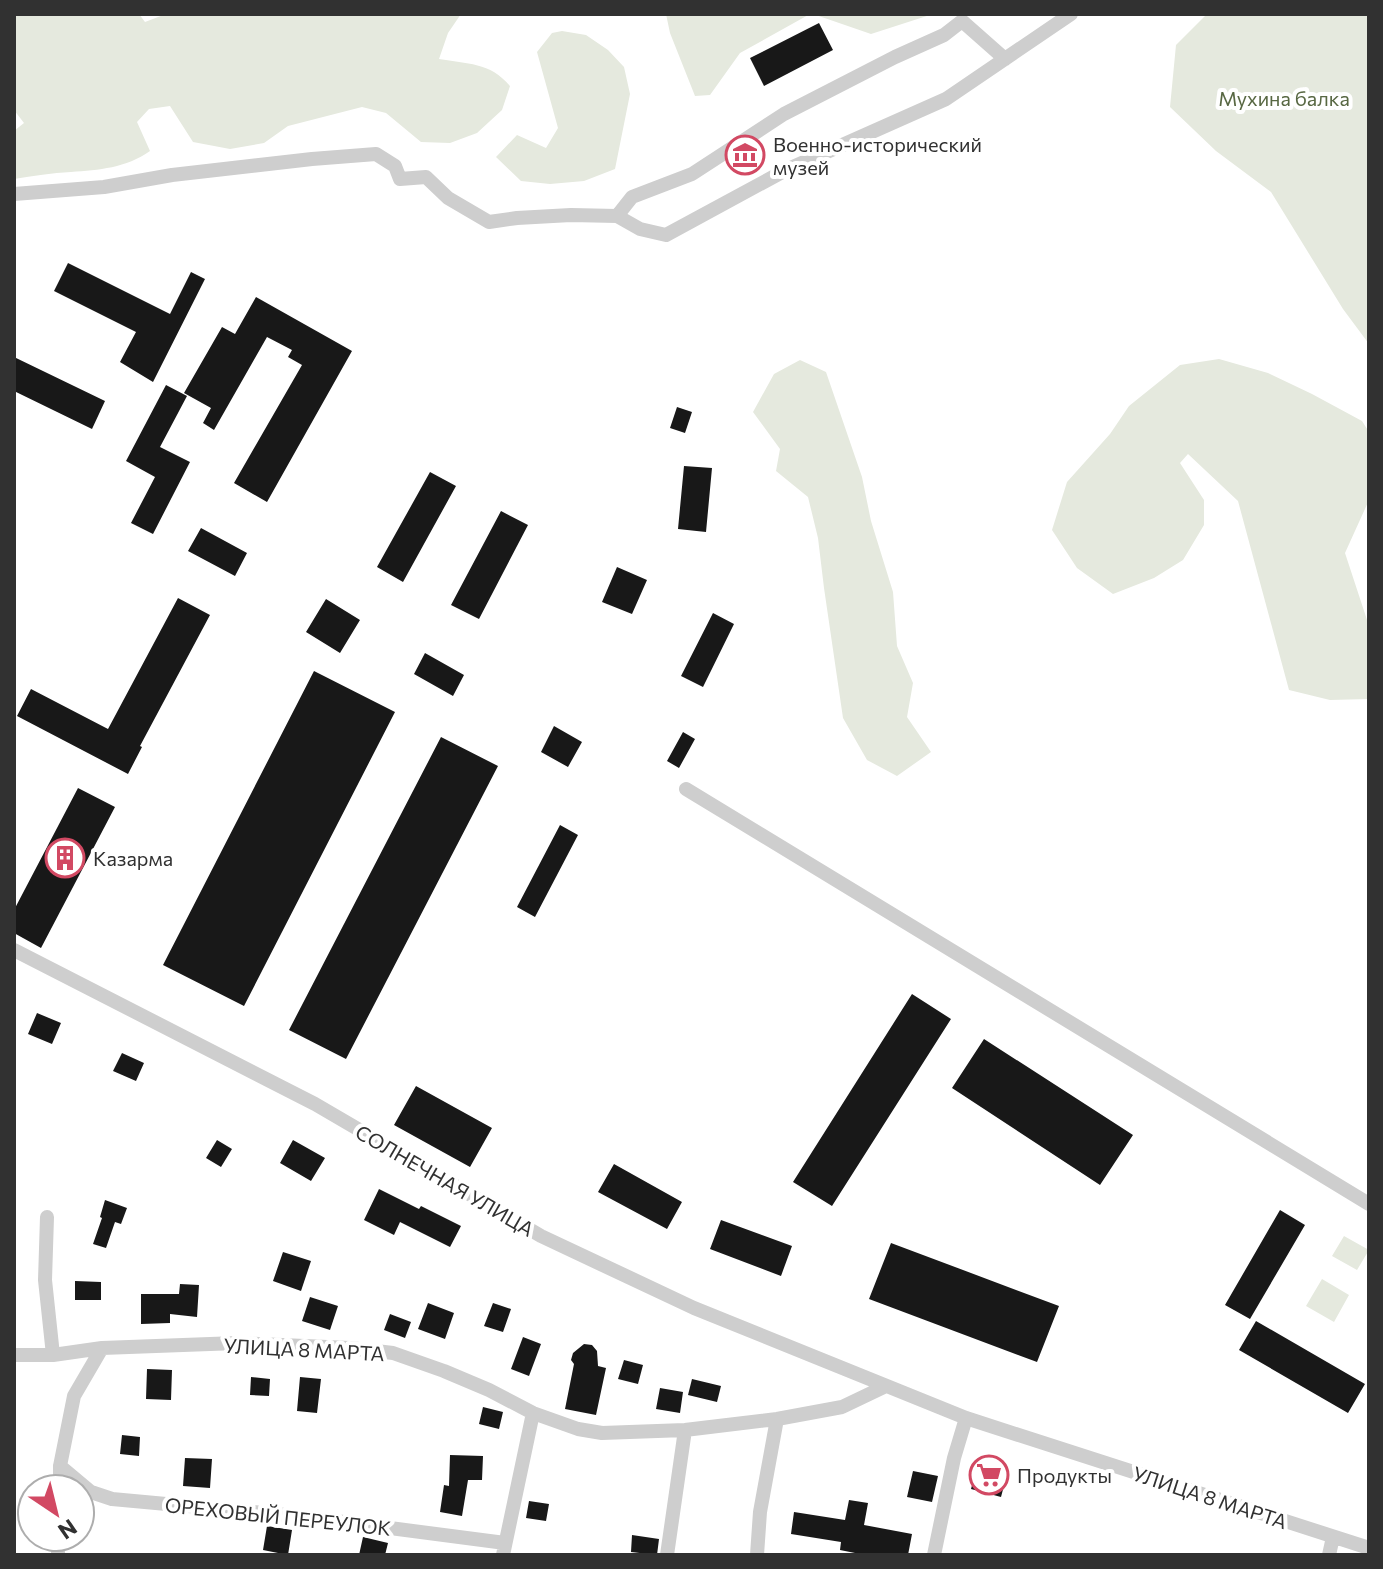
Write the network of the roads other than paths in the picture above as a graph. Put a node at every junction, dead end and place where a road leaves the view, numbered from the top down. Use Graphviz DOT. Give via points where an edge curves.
graph roads {
  1 [pos="1071,14"];
  2 [pos="1005,59"];
  3 [pos="14,194"];
  4 [pos="617,216"];
  5 [pos="686,789"];
  6 [pos="14,950"];
  7 [pos="1369,1204"];
  8 [pos="47,1217"];
  9 [pos="102,1348"];
  10 [pos="14,1355"];
  11 [pos="53,1355"];
  12 [pos="886,1386"];
  13 [pos="533,1413"];
  14 [pos="966,1418"];
  15 [pos="777,1419"];
  16 [pos="685,1430"];
  17 [pos="60,1466"];
  18 [pos="60,1473"];
  19 [pos="1333,1537"];
  20 [pos="1369,1548"];
  21 [pos="504,1549"];
  22 [pos="667,1555"];
  23 [pos="757,1555"];
  24 [pos="934,1555"];
  25 [pos="1329,1555"];
  1 -- 2 [label="street"];
  2 -- 4 [label="street" via="946,99 784,171 666,235"];
  2 -- 4 [label="street" via="962,21 944,35 784,114 692,174 632,197"];
  3 -- 4 [label="street" via="376,154 395,166 400,179 426,177 448,198 489,222"];
  5 -- 7 [label="street"];
  6 -- 12 [label="street, СОЛНЕЧНАЯ УЛИЦА" via="315,1104 541,1236 694,1308"];
  8 -- 11 [label="street" via="45,1280"];
  9 -- 11 [label="street, УЛИЦА 8 МАРТА"];
  9 -- 13 [label="street, УЛИЦА 8 МАРТА" via="237,1343 393,1353"];
  9 -- 17 [label="street" via="74,1396"];
  10 -- 11 [label="street, УЛИЦА 8 МАРТА"];
  12 -- 14 [label="street, УЛИЦА 8 МАРТА"];
  12 -- 15 [label="street, УЛИЦА 8 МАРТА" via="842,1407"];
  13 -- 16 [label="street, УЛИЦА 8 МАРТА" via="602,1433"];
  13 -- 21 [label="street, ОРЕХОВЫЙ ПЕРЕУЛОК"];
  14 -- 19 [label="street, УЛИЦА 8 МАРТА"];
  14 -- 24 [label="street"];
  15 -- 16 [label="street, УЛИЦА 8 МАРТА"];
  15 -- 23 [label="street"];
  16 -- 22 [label="street"];
  17 -- 18 [label="street"];
  17 -- 21 [label="street, ОРЕХОВЫЙ ПЕРЕУЛОК" via="91,1492 112,1499 298,1516"];
  19 -- 20 [label="street, УЛИЦА 8 МАРТА"];
  19 -- 25 [label="street"];
}
